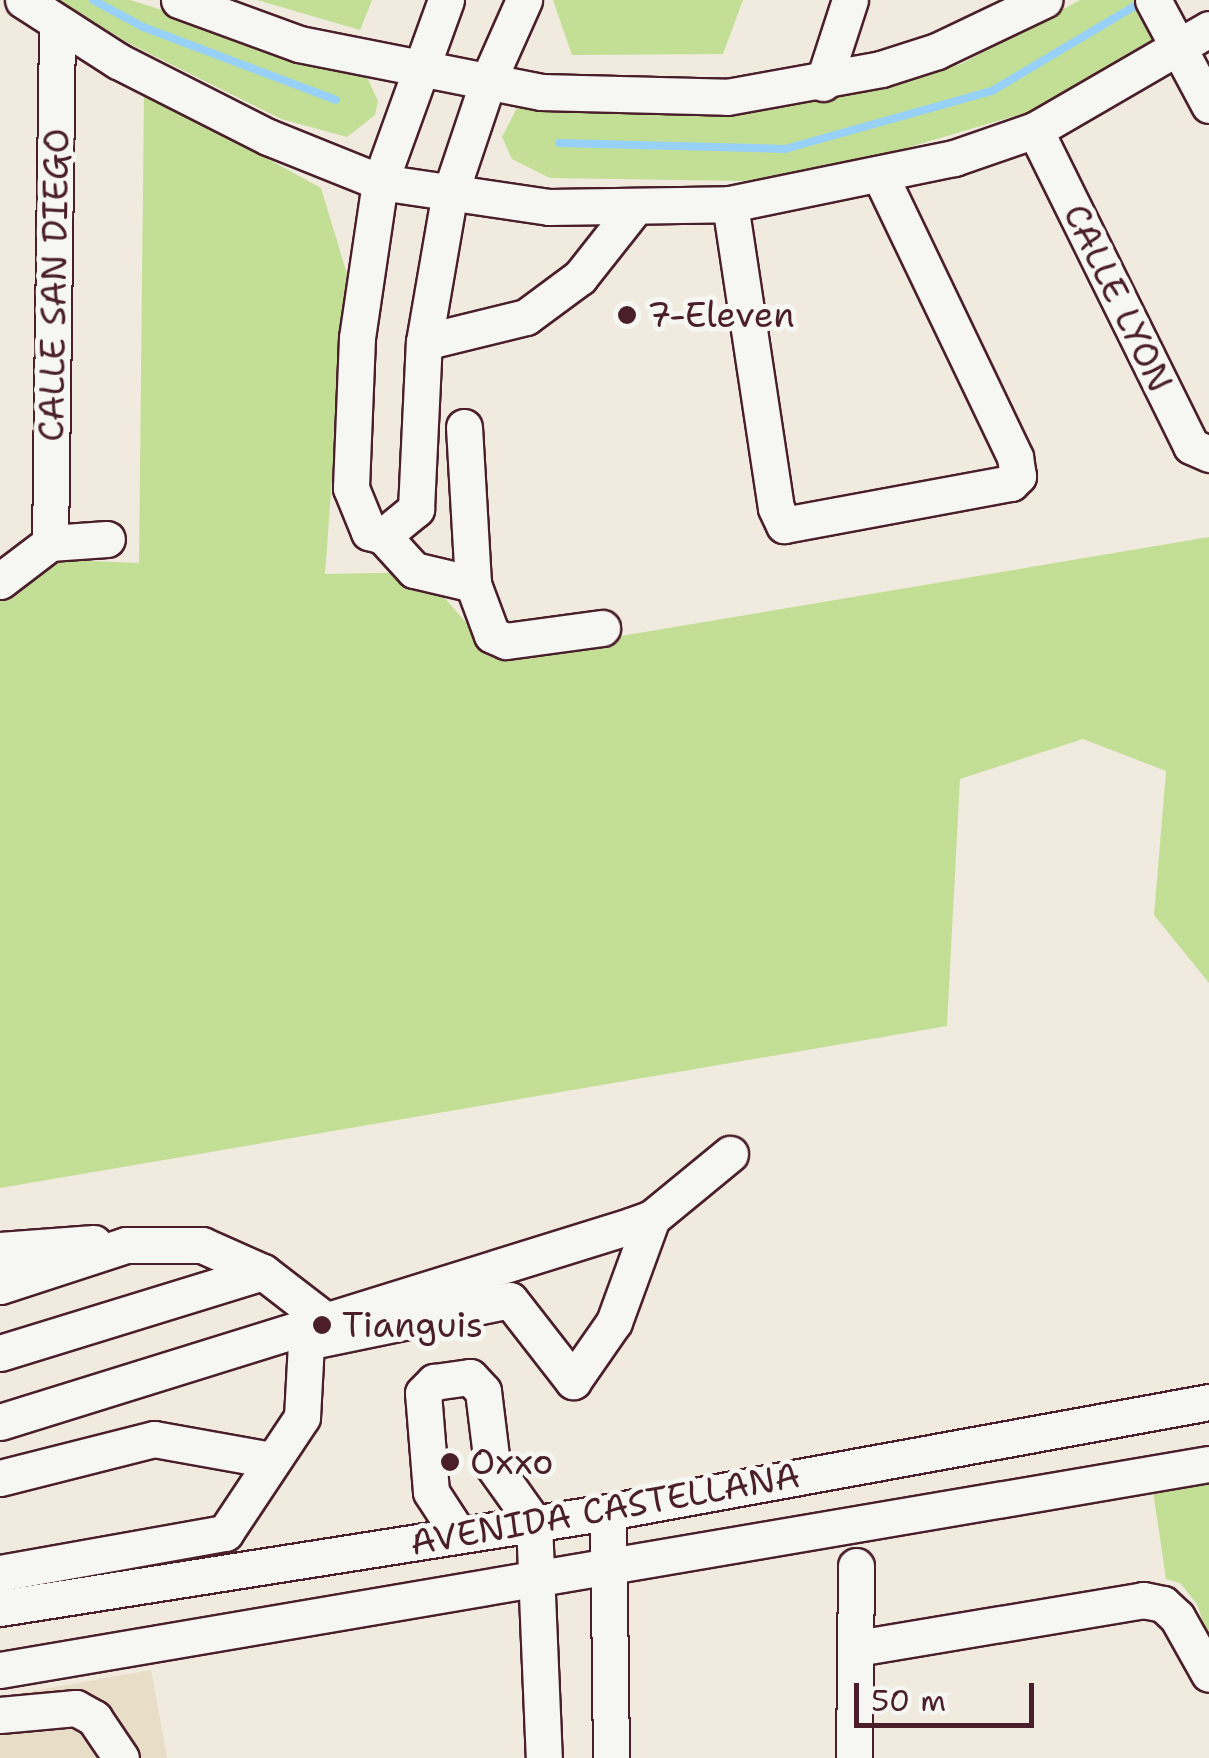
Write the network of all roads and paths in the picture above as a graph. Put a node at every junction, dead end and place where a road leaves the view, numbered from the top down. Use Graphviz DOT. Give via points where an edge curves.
graph roads {
  1 [pos="23,0"];
  2 [pos="179,0"];
  3 [pos="446,0"];
  4 [pos="524,0"];
  5 [pos="850,0"];
  6 [pos="1044,0"];
  7 [pos="1153,0"];
  8 [pos="57,27"];
  9 [pos="1194,38"];
  10 [pos="416,68"];
  11 [pos="488,81"];
  12 [pos="823,84"];
  13 [pos="1209,106"];
  14 [pos="1036,130"];
  15 [pos="880,177"];
  16 [pos="380,182"];
  17 [pos="450,197"];
  18 [pos="730,204"];
  19 [pos="636,206"];
  20 [pos="424,342"];
  21 [pos="464,426"];
  22 [pos="1209,454"];
  23 [pos="383,536"];
  24 [pos="107,540"];
  25 [pos="50,543"];
  26 [pos="0,581"];
  27 [pos="473,584"];
  28 [pos="602,628"];
  29 [pos="730,1154"];
  30 [pos="652,1218"];
  31 [pos="126,1245"];
  32 [pos="0,1250"];
  33 [pos="263,1272"];
  34 [pos="0,1286"];
  35 [pos="325,1320"];
  36 [pos="0,1353"];
  37 [pos="1209,1402"];
  38 [pos="0,1422"];
  39 [pos="271,1460"];
  40 [pos="875,1462"];
  41 [pos="1209,1464"];
  42 [pos="0,1478"];
  43 [pos="608,1512"];
  44 [pos="885,1517"];
  45 [pos="534,1522"];
  46 [pos="458,1535"];
  47 [pos="607,1566"];
  48 [pos="856,1566"];
  49 [pos="0,1573"];
  50 [pos="537,1576"];
  51 [pos="0,1608"];
  52 [pos="858,1648"];
  53 [pos="0,1670"];
  54 [pos="1209,1674"];
  55 [pos="0,1715"];
  56 [pos="0,1728"];
  57 [pos="109,1752"];
  58 [pos="544,1758"];
  59 [pos="611,1758"];
  60 [pos="854,1758"];
  1 -- 8 [label="street"];
  2 -- 10 [label="street" via="299,44"];
  3 -- 10 [label="street"];
  4 -- 11 [label="street"];
  5 -- 12 [label="street"];
  6 -- 12 [label="street" via="938,51"];
  7 -- 9 [label="street"];
  8 -- 16 [label="street" via="268,137"];
  8 -- 25 [label="street, CALLE SAN DIEGO"];
  9 -- 13 [label="street"];
  9 -- 14 [label="street"];
  10 -- 11 [label="street"];
  10 -- 16 [label="street"];
  11 -- 12 [label="street" via="541,92 728,98"];
  11 -- 17 [label="street"];
  14 -- 15 [label="street"];
  14 -- 22 [label="street, CALLE LYON" via="1192,446"];
  15 -- 18 [label="street"];
  15 -- 18 [label="street" via="1015,457 1018,476 1011,483 784,525 776,508"];
  16 -- 17 [label="street"];
  16 -- 23 [label="street" via="357,338 351,488 368,532"];
  17 -- 19 [label="street" via="548,207"];
  17 -- 20 [label="street"];
  18 -- 19 [label="street"];
  19 -- 20 [label="street" via="580,277 526,317"];
  20 -- 23 [label="street" via="416,508"];
  21 -- 27 [label="street"];
  23 -- 27 [label="street" via="414,570"];
  24 -- 25 [label="street"];
  25 -- 26 [label="street"];
  27 -- 28 [label="street" via="483,621 506,641"];
  29 -- 30 [label="street"];
  30 -- 35 [label="street"];
  30 -- 39 [label="street" via="614,1322 574,1382 510,1300 306,1342 302,1417"];
  31 -- 32 [label="street"];
  31 -- 33 [label="street" via="202,1245"];
  31 -- 34 [label="street"];
  33 -- 35 [label="street"];
  33 -- 36 [label="street"];
  35 -- 38 [label="street"];
  37 -- 40 [label="street, AVENIDA CASTELLANA"];
  39 -- 42 [label="street" via="154,1439"];
  39 -- 49 [label="street" via="225,1534"];
  40 -- 43 [label="street, AVENIDA CASTELLANA"];
  40 -- 44 [label="street"];
  41 -- 44 [label="street, AVENIDA CASTELLANA"];
  43 -- 45 [label="street, AVENIDA CASTELLANA"];
  43 -- 47 [label="street"];
  44 -- 47 [label="street, AVENIDA CASTELLANA"];
  45 -- 46 [label="street, AVENIDA CASTELLANA"];
  45 -- 46 [label="street" via="492,1464 478,1380 434,1382 423,1393 430,1492"];
  45 -- 50 [label="street"];
  46 -- 51 [label="street, AVENIDA CASTELLANA"];
  47 -- 50 [label="street, AVENIDA CASTELLANA"];
  47 -- 59 [label="street"];
  48 -- 52 [label="street"];
  50 -- 53 [label="street, AVENIDA CASTELLANA"];
  50 -- 58 [label="street"];
  52 -- 54 [label="street" via="1143,1600 1163,1604 1178,1617"];
  52 -- 60 [label="street"];
  55 -- 57 [label="street" via="76,1708"];
  56 -- 57 [label="street" via="69,1720"];
}
